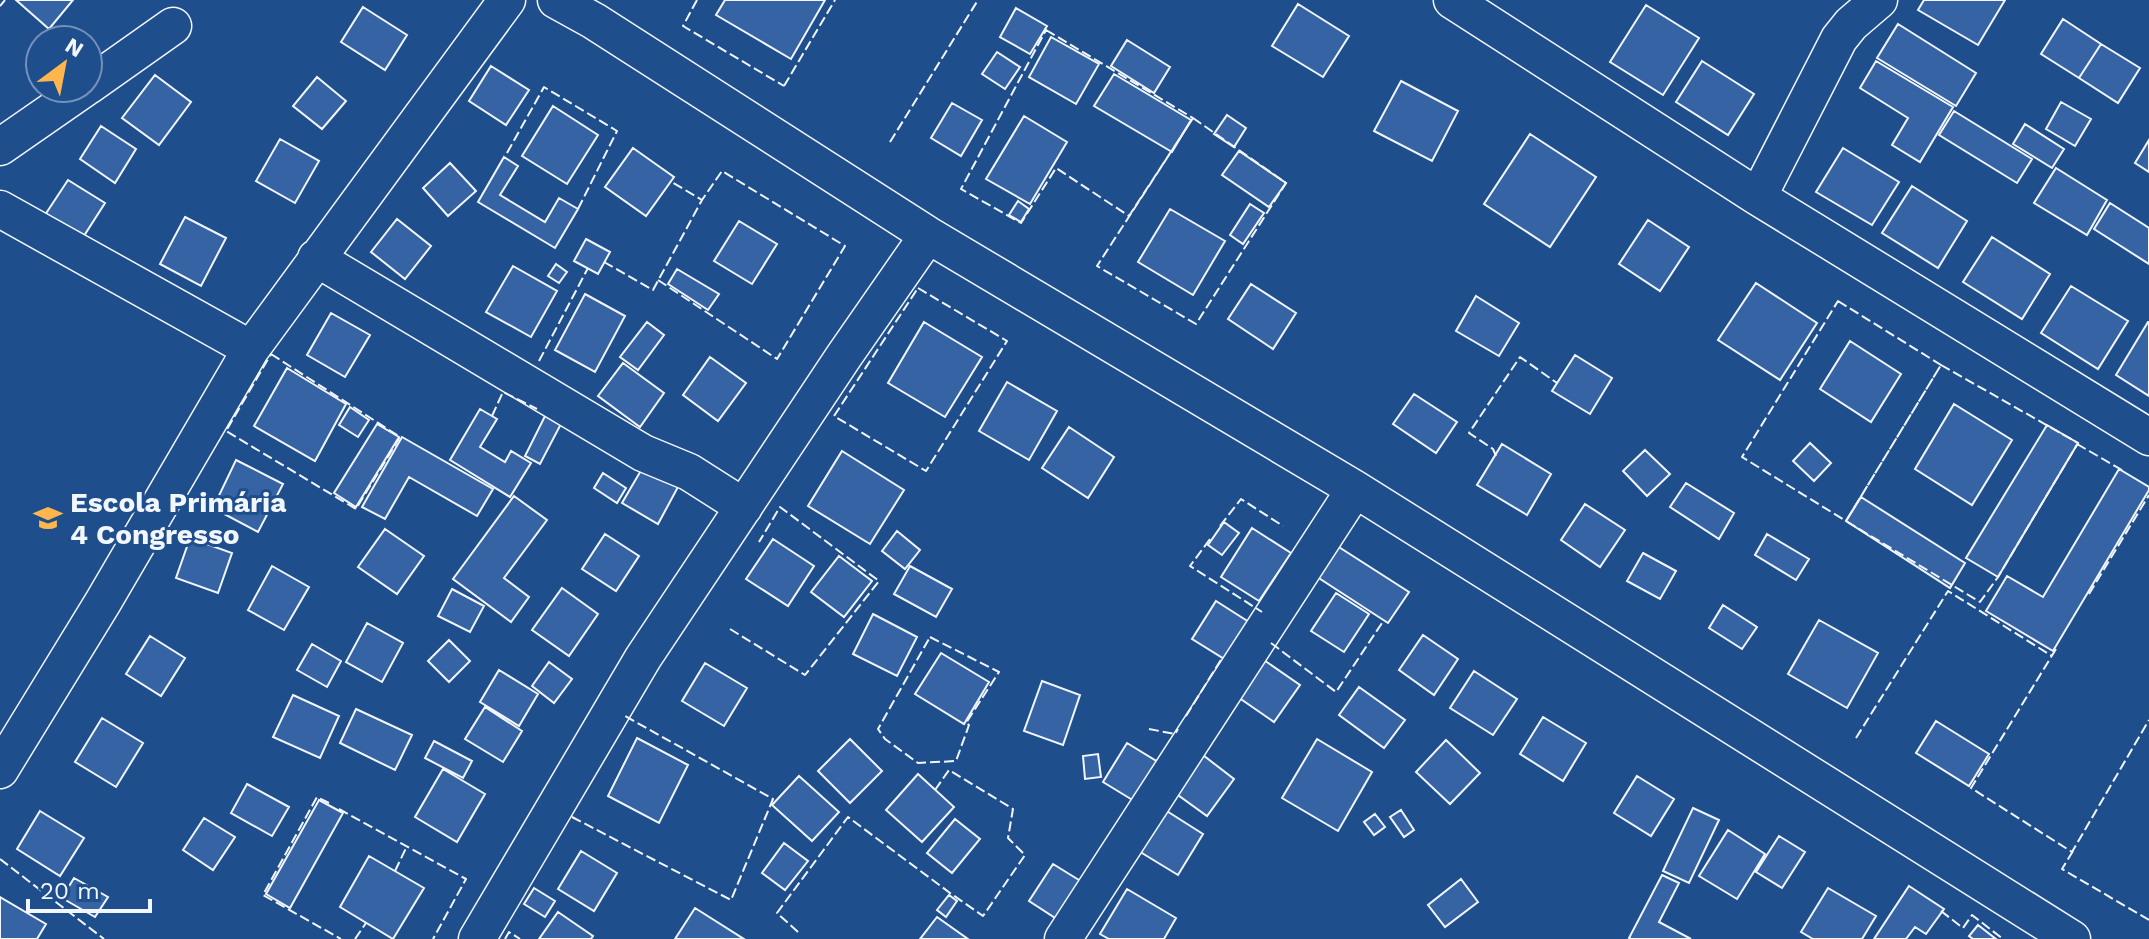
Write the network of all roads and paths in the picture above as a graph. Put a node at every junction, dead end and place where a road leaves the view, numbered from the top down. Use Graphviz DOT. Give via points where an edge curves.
graph roads {
  1 [pos="507,0"];
  2 [pos="556,0"];
  3 [pos="1452,0"];
  4 [pos="1879,0"];
  5 [pos="603,11"];
  6 [pos="173,26"];
  7 [pos="104,74"];
  8 [pos="62,104"];
  9 [pos="0,147"];
  10 [pos="1758,197"];
  11 [pos="0,209"];
  12 [pos="928,235"];
  13 [pos="316,258"];
  14 [pos="251,349"];
  15 [pos="2149,437"];
  16 [pos="1355,489"];
  17 [pos="744,507"];
  18 [pos="0,770"];
  19 [pos="477,939"];
  20 [pos="1063,939"];
  21 [pos="2072,939"];
  1 -- 13 [label="street"];
  2 -- 5 [label="street"];
  3 -- 10 [label="street"];
  4 -- 10 [label="street" via="1839,39"];
  5 -- 12 [label="street"];
  6 -- 7 [label="street"];
  8 -- 9 [label="street"];
  10 -- 15 [label="street"];
  11 -- 14 [label="street"];
  12 -- 16 [label="street"];
  12 -- 17 [label="street"];
  13 -- 14 [label="street"];
  13 -- 17 [label="street" via="643,453 689,472"];
  14 -- 18 [label="street"];
  16 -- 20 [label="street"];
  16 -- 21 [label="street"];
  17 -- 19 [label="street" via="643,658"];
}
